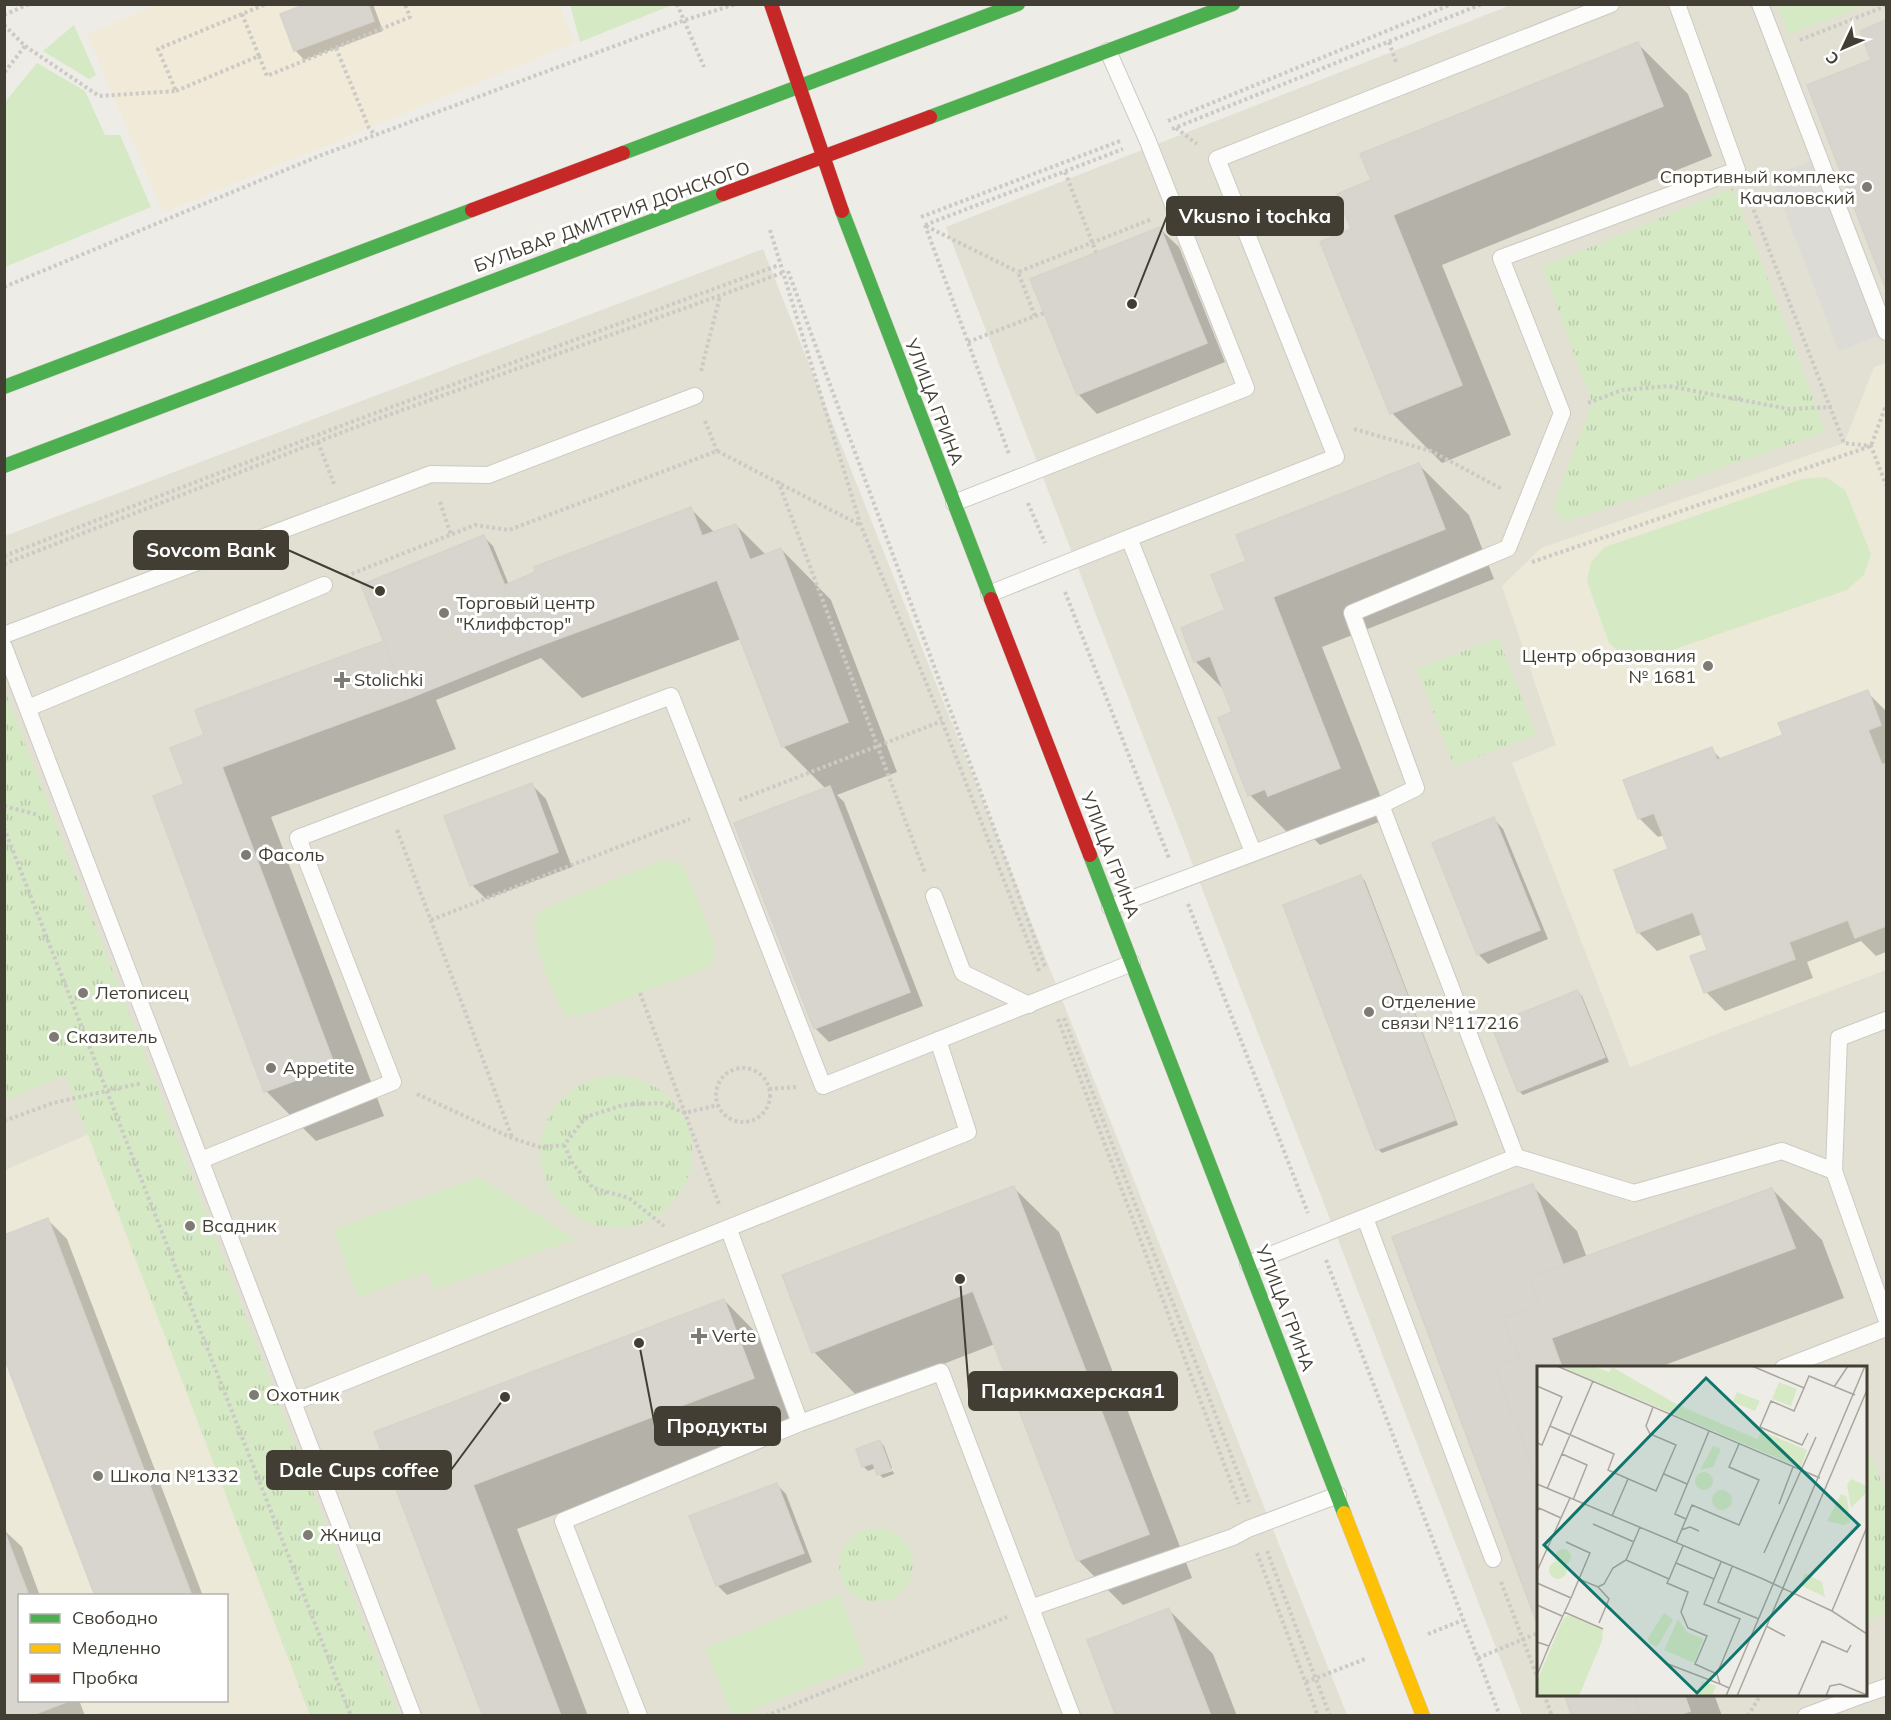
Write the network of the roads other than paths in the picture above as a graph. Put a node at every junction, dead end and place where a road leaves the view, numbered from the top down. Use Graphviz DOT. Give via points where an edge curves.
graph roads {
  1 [pos="771,4"];
  2 [pos="1018,4"];
  3 [pos="1233,4"];
  4 [pos="1611,4"];
  5 [pos="1677,4"];
  6 [pos="1760,4"];
  7 [pos="1108,51"];
  8 [pos="799,87"];
  9 [pos="824,159"];
  10 [pos="1887,332"];
  11 [pos="4,387"];
  12 [pos="695,396"];
  13 [pos="4,466"];
  14 [pos="954,503"];
  15 [pos="1129,538"];
  16 [pos="324,585"];
  17 [pos="989,594"];
  18 [pos="4,635"];
  19 [pos="4,647"];
  20 [pos="28,708"];
  21 [pos="1381,805"];
  22 [pos="1253,852"];
  23 [pos="934,896"];
  24 [pos="1110,907"];
  25 [pos="1132,963"];
  26 [pos="1029,1005"];
  27 [pos="1887,1020"];
  28 [pos="938,1040"];
  29 [pos="1516,1157"];
  30 [pos="201,1160"];
  31 [pos="1834,1171"];
  32 [pos="1365,1218"];
  33 [pos="729,1230"];
  34 [pos="1248,1264"];
  35 [pos="1887,1318"];
  36 [pos="1887,1328"];
  37 [pos="1788,1366"];
  38 [pos="294,1402"];
  39 [pos="800,1423"];
  40 [pos="1338,1495"];
  41 [pos="1493,1559"];
  42 [pos="1032,1607"];
  43 [pos="1887,1687"];
  44 [pos="1867,1693"];
  45 [pos="1860,1696"];
  46 [pos="413,1716"];
  47 [pos="639,1716"];
  48 [pos="1072,1716"];
  49 [pos="1423,1716"];
  50 [pos="1806,1716"];
  1 -- 8 [label="street, УЛИЦА ГРИНА"];
  2 -- 8 [label="street"];
  3 -- 7 [label="street, БУЛЬВАР ДМИТРИЯ ДОНСКОГО"];
  4 -- 15 [label="lane" via="1216,159 1336,457"];
  5 -- 21 [label="lane" via="1737,170 1501,258 1562,413 1509,548 1352,613 1416,788"];
  6 -- 10 [label="lane"];
  7 -- 9 [label="street, БУЛЬВАР ДМИТРИЯ ДОНСКОГО"];
  7 -- 14 [label="lane" via="1246,388"];
  8 -- 9 [label="street, УЛИЦА ГРИНА"];
  8 -- 11 [label="street"];
  9 -- 13 [label="street, БУЛЬВАР ДМИТРИЯ ДОНСКОГО" via="288,356"];
  9 -- 14 [label="street, УЛИЦА ГРИНА"];
  12 -- 18 [label="lane" via="488,475 431,474"];
  14 -- 17 [label="street, УЛИЦА ГРИНА"];
  15 -- 17 [label="lane"];
  15 -- 22 [label="lane"];
  16 -- 20 [label="lane"];
  17 -- 24 [label="street, УЛИЦА ГРИНА"];
  19 -- 20 [label="lane"];
  20 -- 30 [label="lane"];
  21 -- 22 [label="lane"];
  21 -- 29 [label="lane"];
  22 -- 24 [label="lane"];
  23 -- 26 [label="lane" via="963,973"];
  24 -- 25 [label="street, УЛИЦА ГРИНА"];
  25 -- 26 [label="lane"];
  25 -- 34 [label="street, УЛИЦА ГРИНА"];
  26 -- 28 [label="lane"];
  27 -- 31 [label="lane" via="1839,1038"];
  28 -- 30 [label="lane" via="824,1086 671,696 298,838 393,1082"];
  28 -- 33 [label="lane" via="968,1132"];
  29 -- 31 [label="lane" via="1634,1193 1782,1150"];
  29 -- 32 [label="lane"];
  30 -- 38 [label="lane"];
  31 -- 35 [label="lane"];
  32 -- 34 [label="lane"];
  32 -- 41 [label="lane"];
  33 -- 38 [label="lane"];
  33 -- 39 [label="lane"];
  34 -- 40 [label="street, УЛИЦА ГРИНА"];
  36 -- 37 [label="lane"];
  38 -- 46 [label="lane"];
  39 -- 42 [label="lane" via="941,1372"];
  39 -- 47 [label="lane" via="563,1521"];
  40 -- 42 [label="lane" via="1233,1537"];
  40 -- 49 [label="street, УЛИЦА ГРИНА"];
  42 -- 48 [label="lane"];
  43 -- 44 [label="lane"];
  45 -- 50 [label="lane"];
}
